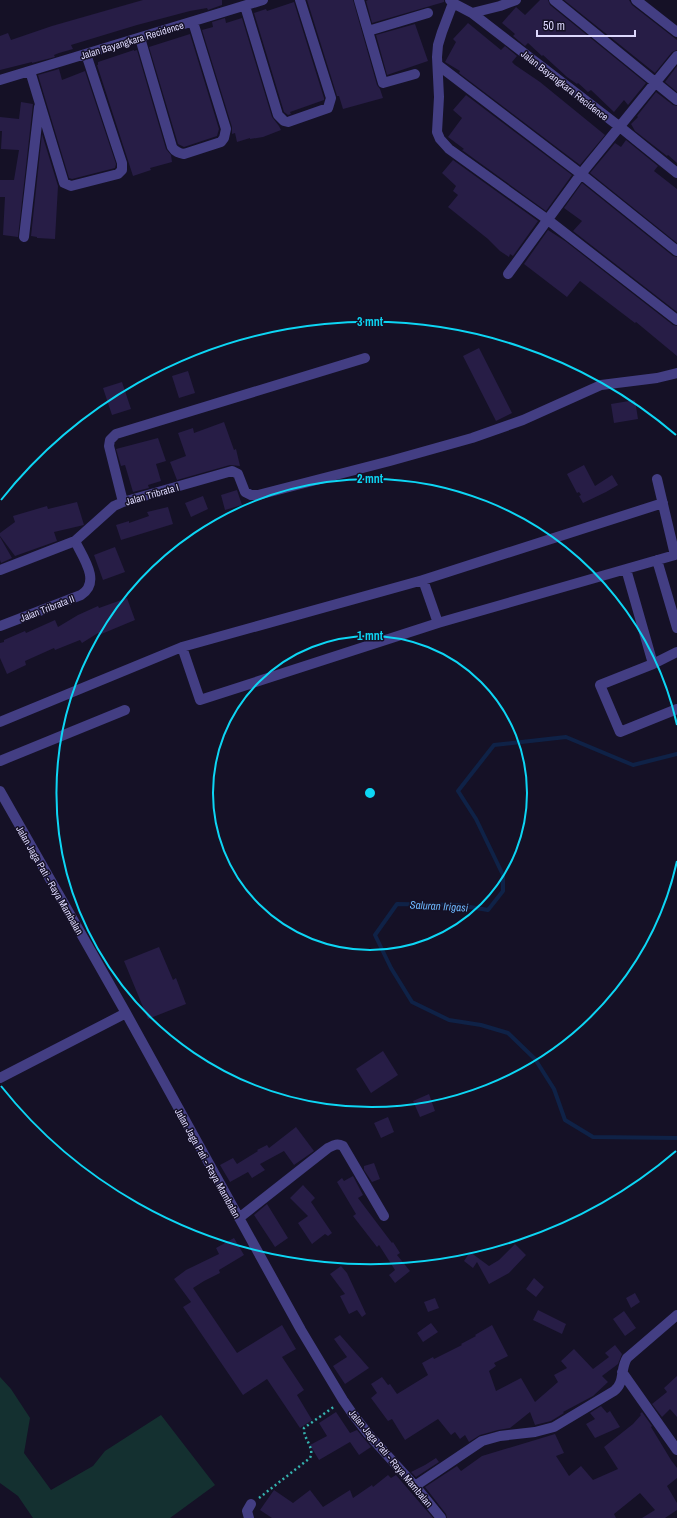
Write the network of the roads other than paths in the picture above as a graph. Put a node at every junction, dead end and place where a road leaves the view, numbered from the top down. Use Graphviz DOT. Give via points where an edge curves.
graph roads {
  1 [pos="263,0"];
  2 [pos="300,0"];
  3 [pos="359,0"];
  4 [pos="516,0"];
  5 [pos="554,0"];
  6 [pos="636,0"];
  7 [pos="452,2"];
  8 [pos="245,6"];
  9 [pos="472,13"];
  10 [pos="428,14"];
  11 [pos="193,22"];
  12 [pos="368,31"];
  13 [pos="677,32"];
  14 [pos="140,38"];
  15 [pos="86,54"];
  16 [pos="677,56"];
  17 [pos="438,65"];
  18 [pos="30,71"];
  19 [pos="415,74"];
  20 [pos="0,80"];
  21 [pos="656,83"];
  22 [pos="677,100"];
  23 [pos="39,102"];
  24 [pos="620,127"];
  25 [pos="677,173"];
  26 [pos="581,174"];
  27 [pos="548,220"];
  28 [pos="24,237"];
  29 [pos="677,251"];
  30 [pos="508,274"];
  31 [pos="677,320"];
  32 [pos="365,358"];
  33 [pos="677,373"];
  34 [pos="657,480"];
  35 [pos="123,502"];
  36 [pos="663,503"];
  37 [pos="75,541"];
  38 [pos="656,560"];
  39 [pos="626,569"];
  40 [pos="0,570"];
  41 [pos="423,580"];
  42 [pos="438,623"];
  43 [pos="0,626"];
  44 [pos="677,628"];
  45 [pos="182,647"];
  46 [pos="677,652"];
  47 [pos="653,664"];
  48 [pos="677,709"];
  49 [pos="125,710"];
  50 [pos="0,722"];
  51 [pos="0,761"];
  52 [pos="0,790"];
  53 [pos="126,1014"];
  54 [pos="1,1076"];
  55 [pos="384,1216"];
  56 [pos="239,1218"];
  57 [pos="677,1315"];
  58 [pos="622,1372"];
  59 [pos="677,1450"];
  60 [pos="415,1486"];
  61 [pos="251,1504"];
  62 [pos="249,1518"];
  63 [pos="441,1518"];
  1 -- 8 [label="street, Jalan Bayangkara Recidence"];
  2 -- 8 [label="street" via="331,98 328,108 288,122 278,115"];
  3 -- 12 [label="street"];
  4 -- 9 [label="street"];
  5 -- 21 [label="street"];
  6 -- 13 [label="street"];
  7 -- 9 [label="street, Jalan Bayangkara Recidence"];
  7 -- 17 [label="street" via="438,45"];
  8 -- 11 [label="street, Jalan Bayangkara Recidence"];
  9 -- 24 [label="street, Jalan Bayangkara Recidence"];
  10 -- 12 [label="street"];
  11 -- 14 [label="street, Jalan Bayangkara Recidence"];
  11 -- 14 [label="street" via="226,130 221,142 184,154 172,147"];
  12 -- 19 [label="street" via="384,87"];
  14 -- 15 [label="street, Jalan Bayangkara Recidence"];
  15 -- 18 [label="street, Jalan Bayangkara Recidence"];
  15 -- 23 [label="street" via="122,163 122,170 118,174 71,186 64,183"];
  16 -- 21 [label="street"];
  17 -- 26 [label="street"];
  17 -- 27 [label="street" via="437,132 440,139 449,149"];
  18 -- 20 [label="street, Jalan Bayangkara Recidence"];
  18 -- 23 [label="street"];
  21 -- 22 [label="street"];
  21 -- 24 [label="street"];
  23 -- 28 [label="street"];
  24 -- 25 [label="street, Jalan Bayangkara Recidence"];
  24 -- 26 [label="street"];
  26 -- 27 [label="street"];
  26 -- 29 [label="street"];
  27 -- 30 [label="street"];
  27 -- 31 [label="street"];
  32 -- 35 [label="street" via="116,434 110,440 109,448"];
  33 -- 35 [label="street, Jalan Tribrata I" via="601,385 523,420 472,438 258,495 246,493 238,474 232,471"];
  34 -- 36 [label="street"];
  35 -- 37 [label="street, Jalan Tribrata I" via="114,506"];
  36 -- 38 [label="street" via="674,555"];
  36 -- 41 [label="street"];
  37 -- 40 [label="street, Jalan Tribrata I"];
  37 -- 43 [label="street, Jalan Tribrata II" via="91,576 88,589 81,595"];
  38 -- 39 [label="street"];
  38 -- 44 [label="street"];
  39 -- 42 [label="street"];
  39 -- 47 [label="street"];
  41 -- 42 [label="street"];
  41 -- 45 [label="street"];
  42 -- 45 [label="street" via="200,700"];
  45 -- 50 [label="street"];
  46 -- 47 [label="street"];
  47 -- 48 [label="street" via="600,685 620,732"];
  49 -- 51 [label="street"];
  52 -- 53 [label="street, Jalan Jaga Pati - Raya Mambalan"];
  53 -- 54 [label="street"];
  53 -- 56 [label="street, Jalan Jaga Pati - Raya Mambalan"];
  55 -- 56 [label="street" via="343,1146 339,1144 328,1148"];
  56 -- 60 [label="street, Jalan Jaga Pati - Raya Mambalan" via="343,1400 378,1445"];
  57 -- 58 [label="street" via="630,1355 624,1362"];
  58 -- 59 [label="street"];
  58 -- 60 [label="street" via="622,1381 616,1390 554,1427 482,1441"];
  60 -- 63 [label="street, Jalan Jaga Pati - Raya Mambalan"];
  61 -- 62 [label="street" via="247,1512"];
}
